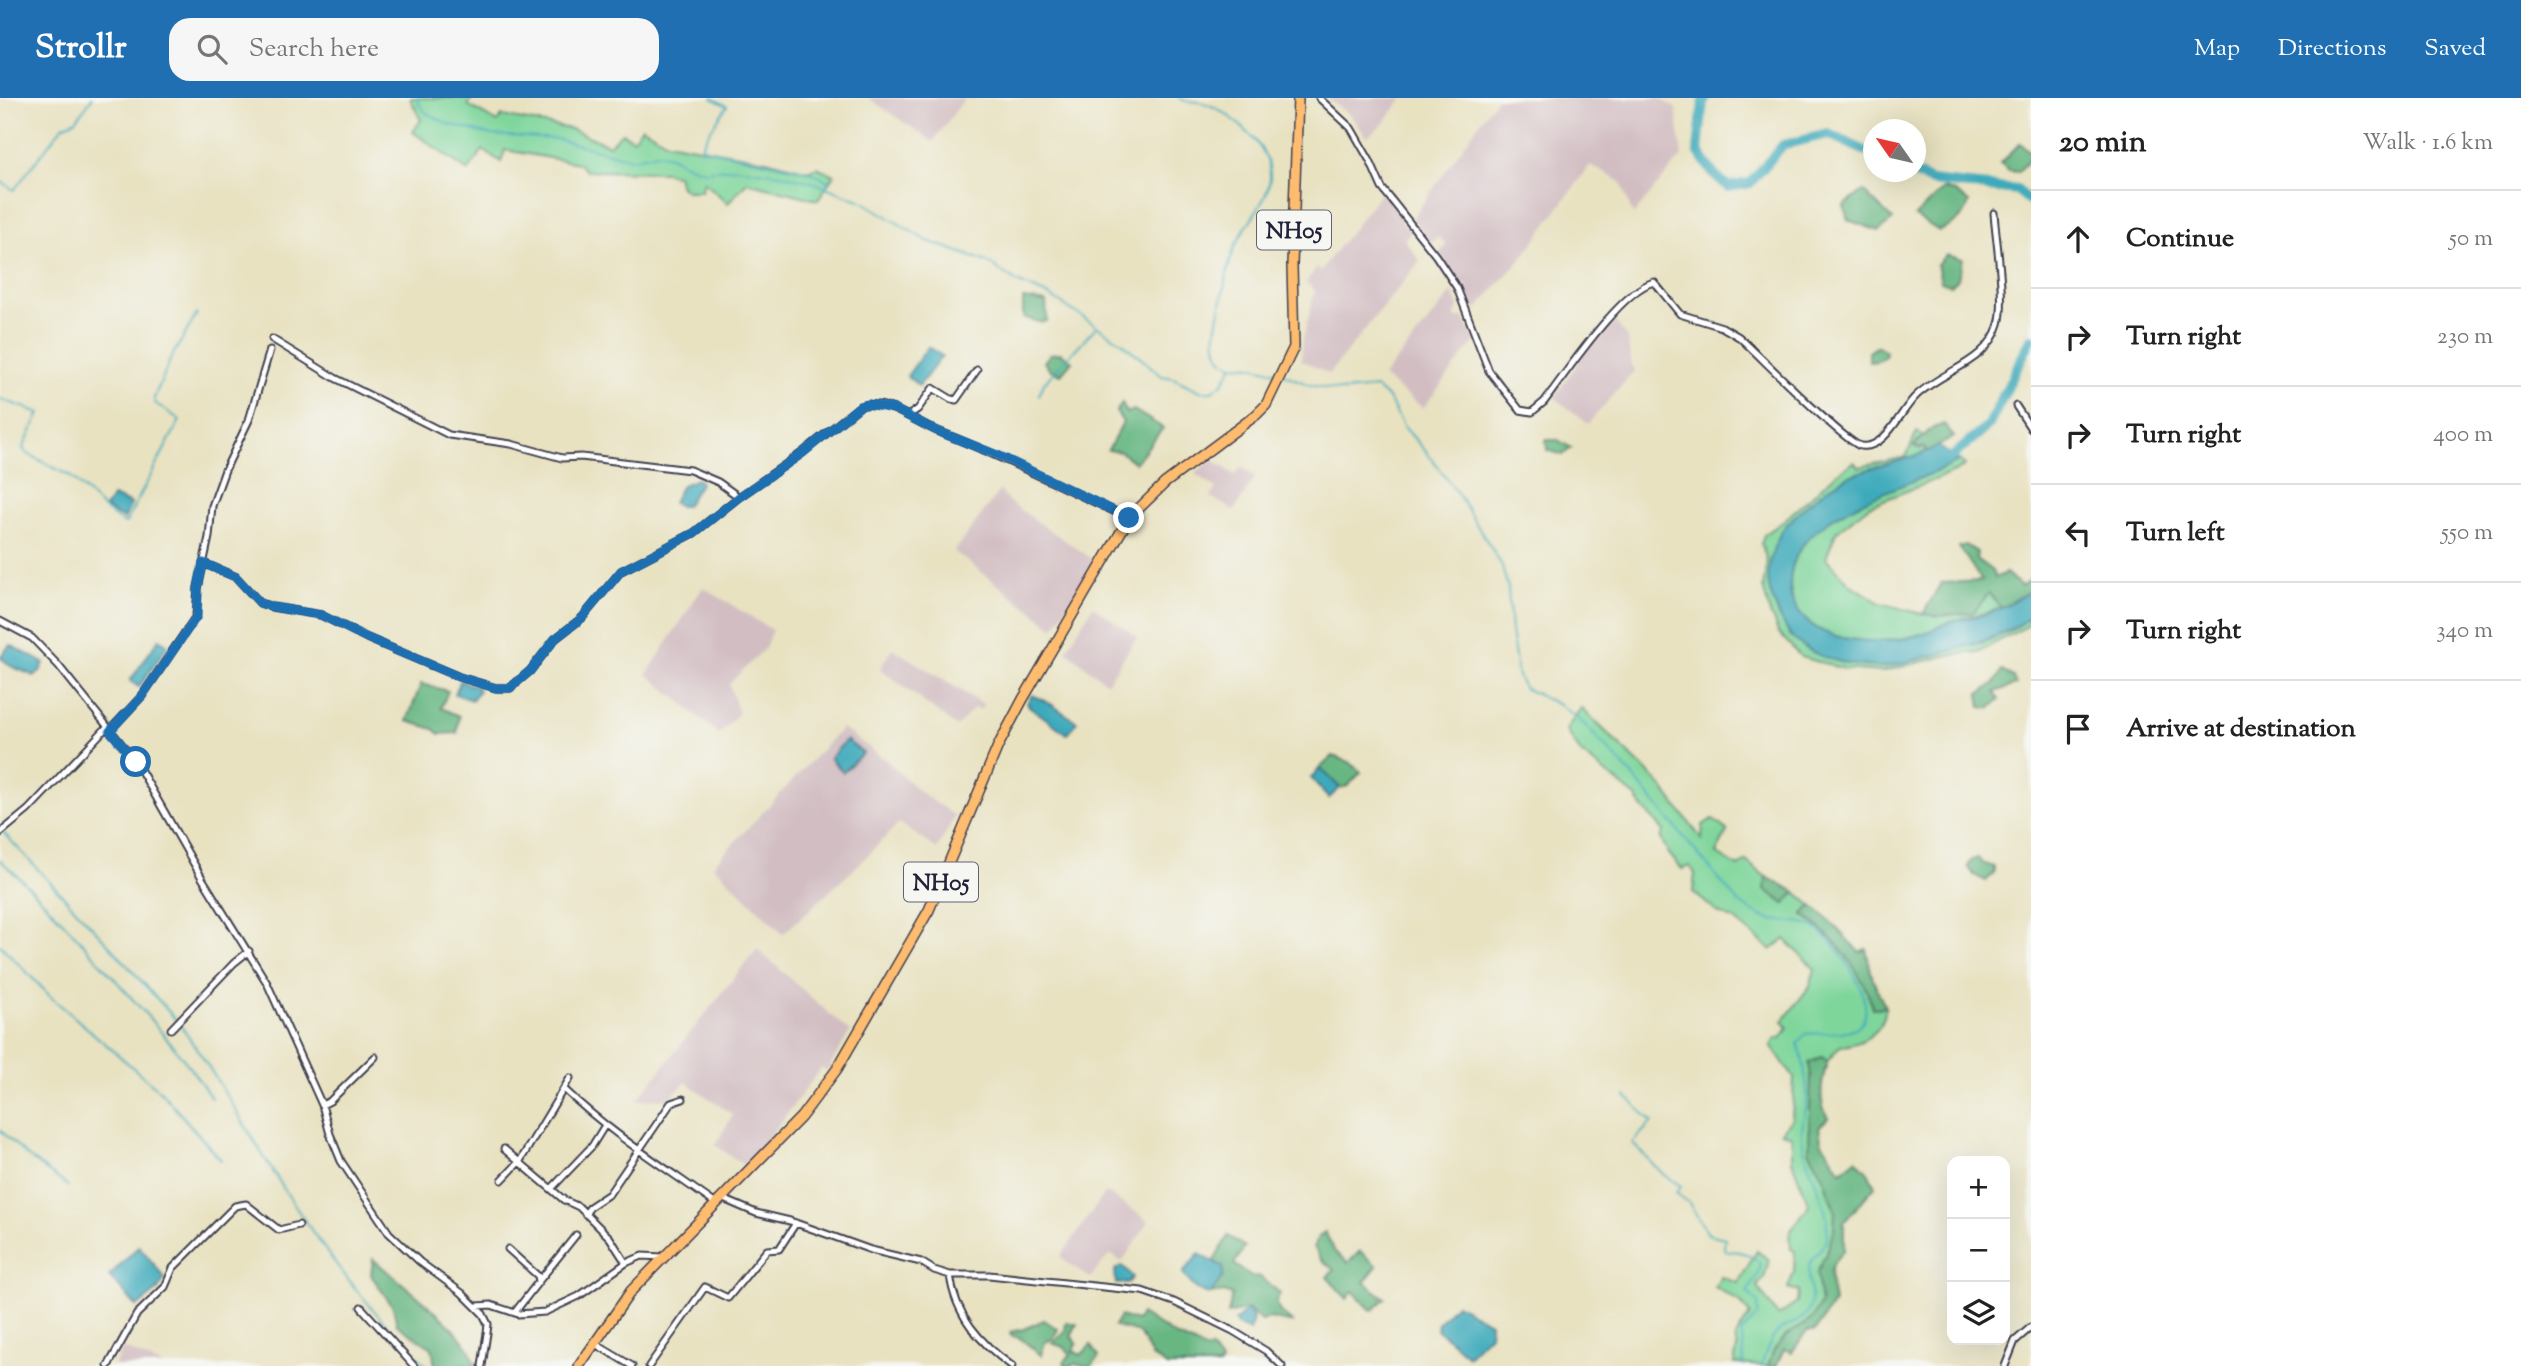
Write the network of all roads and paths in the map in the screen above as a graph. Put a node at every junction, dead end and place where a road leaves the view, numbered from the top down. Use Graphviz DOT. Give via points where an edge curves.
graph roads {
  1 [pos="1298,98"];
  2 [pos="1319,98"];
  3 [pos="1994,213"];
  4 [pos="272,339"];
  5 [pos="270,350"];
  6 [pos="977,370"];
  7 [pos="2016,406"];
  8 [pos="908,416"];
  9 [pos="2031,429"];
  10 [pos="739,497"];
  11 [pos="1129,518"];
  12 [pos="203,563"];
  13 [pos="0,621"];
  14 [pos="108,729"];
  15 [pos="0,833"];
  16 [pos="248,951"];
  17 [pos="171,1029"];
  18 [pos="375,1057"];
  19 [pos="570,1078"];
  20 [pos="564,1088"];
  21 [pos="683,1100"];
  22 [pos="322,1105"];
  23 [pos="605,1125"];
  24 [pos="504,1149"];
  25 [pos="638,1149"];
  26 [pos="520,1161"];
  27 [pos="502,1180"];
  28 [pos="552,1188"];
  29 [pos="719,1201"];
  30 [pos="585,1214"];
  31 [pos="796,1223"];
  32 [pos="299,1225"];
  33 [pos="576,1235"];
  34 [pos="508,1249"];
  35 [pos="664,1257"];
  36 [pos="625,1263"];
  37 [pos="950,1275"];
  38 [pos="539,1281"];
  39 [pos="477,1306"];
  40 [pos="361,1307"];
  41 [pos="515,1312"];
  42 [pos="2031,1327"];
  43 [pos="594,1343"];
  44 [pos="108,1366"];
  45 [pos="414,1366"];
  46 [pos="482,1366"];
  47 [pos="579,1366"];
  48 [pos="632,1366"];
  49 [pos="649,1366"];
  50 [pos="1012,1366"];
  51 [pos="1282,1366"];
  52 [pos="2005,1366"];
  1 -- 11 [label="main road, NH05" via="1294,347 1289,361 1256,415 1165,484"];
  2 -- 3 [label="street" via="1351,128 1382,188 1457,288 1489,371 1520,410 1532,412 1544,402 1617,310 1638,289 1654,282 1680,314 1739,337 1837,429 1857,445 1868,447 1886,435 1915,396 1982,354 1999,326 2003,306"];
  4 -- 10 [label="street" via="335,378 449,435 511,444 562,458 690,470"];
  5 -- 12 [label="street" via="248,420 212,506"];
  6 -- 8 [label="street" via="956,400 933,388"];
  7 -- 9 [label="street"];
  8 -- 10 [label="street" via="879,405 860,406"];
  8 -- 11 [label="street"];
  10 -- 12 [label="street" via="694,533 621,571 582,618 555,639 510,688 459,677 321,615 260,603 236,577"];
  11 -- 29 [label="main road, NH05" via="998,746 929,910 871,1013 801,1117"];
  12 -- 14 [label="street" via="197,616 142,696"];
  13 -- 14 [label="street" via="32,638"];
  14 -- 15 [label="street"];
  14 -- 16 [label="street" via="136,762"];
  16 -- 17 [label="street"];
  16 -- 22 [label="street"];
  18 -- 22 [label="street"];
  19 -- 20 [label="street"];
  20 -- 23 [label="street"];
  20 -- 26 [label="street"];
  21 -- 25 [label="street" via="671,1103"];
  22 -- 39 [label="street" via="341,1161 388,1233"];
  23 -- 25 [label="street"];
  23 -- 28 [label="street" via="592,1146"];
  24 -- 26 [label="street"];
  25 -- 29 [label="street"];
  25 -- 30 [label="street" via="609,1194"];
  26 -- 27 [label="street"];
  26 -- 28 [label="street"];
  28 -- 30 [label="street"];
  29 -- 31 [label="street"];
  29 -- 35 [label="main road, NH05"];
  30 -- 36 [label="street" via="610,1238"];
  31 -- 37 [label="street"];
  31 -- 49 [label="street" via="779,1249 767,1250 728,1298 705,1287"];
  32 -- 44 [label="street" via="278,1230 246,1204 234,1206 173,1268 165,1287 137,1314"];
  33 -- 38 [label="street"];
  34 -- 38 [label="street"];
  35 -- 36 [label="street" via="642,1256"];
  35 -- 43 [label="main road, NH05" via="631,1291"];
  36 -- 41 [label="street" via="579,1296 545,1311"];
  37 -- 50 [label="street" via="956,1305 968,1323 984,1344"];
  37 -- 51 [label="street" via="1142,1291 1233,1331 1266,1350"];
  38 -- 41 [label="street"];
  39 -- 41 [label="street"];
  39 -- 46 [label="street" via="488,1324"];
  40 -- 45 [label="street"];
  42 -- 52 [label="street" via="2015,1341"];
  43 -- 47 [label="main road, NH05"];
  43 -- 48 [label="street"];
}
